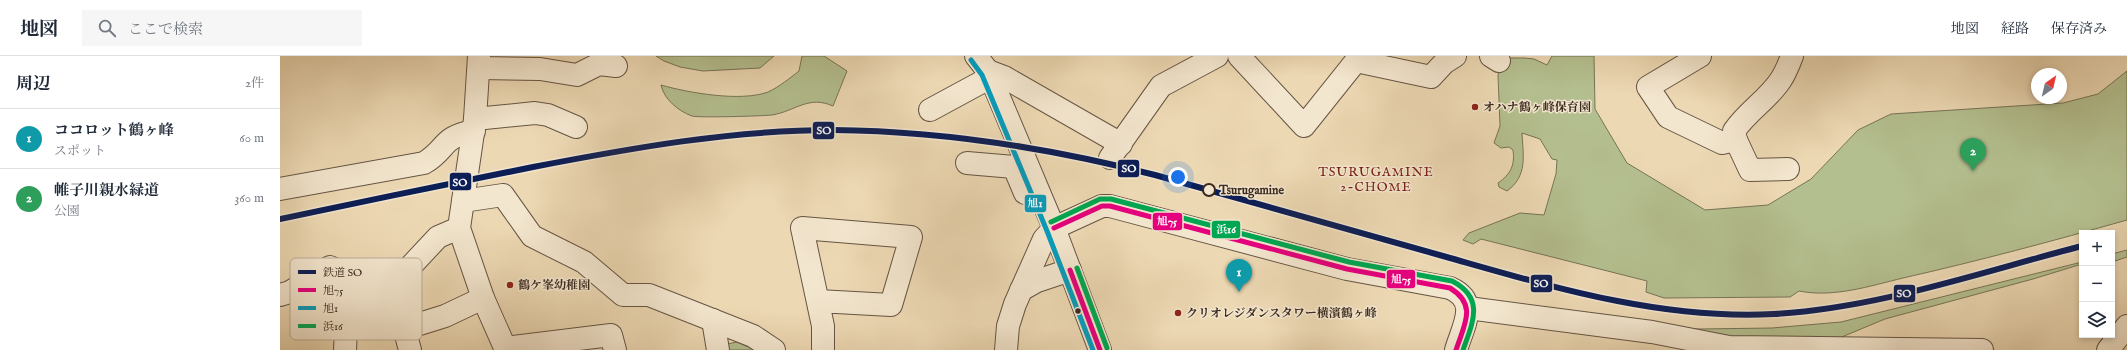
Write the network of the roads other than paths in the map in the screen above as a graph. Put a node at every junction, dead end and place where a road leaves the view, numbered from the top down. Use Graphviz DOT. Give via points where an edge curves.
graph roads {
  1 [pos="1217,56"];
  2 [pos="1239,56"];
  3 [pos="1455,56"];
  4 [pos="1700,56"];
  5 [pos="1792,56"];
  6 [pos="479,62"];
  7 [pos="616,66"];
  8 [pos="985,68"];
  9 [pos="930,110"];
  10 [pos="474,125"];
  11 [pos="576,127"];
  12 [pos="1736,140"];
  13 [pos="967,163"];
  14 [pos="1788,169"];
  15 [pos="280,189"];
  16 [pos="463,201"];
  17 [pos="459,228"];
  18 [pos="1049,233"];
  19 [pos="418,258"];
  20 [pos="1070,270"];
  21 [pos="1021,290"];
  22 [pos="290,292"];
  23 [pos="280,295"];
  24 [pos="483,298"];
  25 [pos="818,301"];
  26 [pos="1468,308"];
  27 [pos="713,320"];
  28 [pos="422,323"];
  29 [pos="2127,326"];
  30 [pos="346,340"];
  31 [pos="407,340"];
  32 [pos="506,349"];
  33 [pos="1727,349"];
  34 [pos="1866,349"];
  35 [pos="345,350"];
  36 [pos="410,350"];
  37 [pos="615,350"];
  38 [pos="718,350"];
  39 [pos="774,350"];
  40 [pos="823,350"];
  41 [pos="1006,350"];
  42 [pos="1100,350"];
  43 [pos="1456,350"];
  44 [pos="1982,350"];
  45 [pos="2108,350"];
  1 -- 8 [label="street" via="1161,86 1116,151 1004,77"];
  2 -- 3 [label="street" via="1304,126 1356,61 1431,77"];
  4 -- 12 [label="street" via="1648,87 1668,117 1722,143"];
  5 -- 12 [label="street" via="1781,80 1770,94 1744,117 1734,131"];
  6 -- 7 [label="street" via="577,75 599,64"];
  6 -- 10 [label="street"];
  8 -- 9 [label="street"];
  8 -- 18 [label="street"];
  10 -- 11 [label="street" via="535,113"];
  10 -- 15 [label="street" via="453,136 433,158 424,163"];
  10 -- 16 [label="street"];
  12 -- 14 [label="street" via="1750,170"];
  13 -- 18 [label="street" via="1014,167"];
  16 -- 17 [label="street"];
  16 -- 27 [label="street" via="503,195 532,236 584,262 623,295 649,295"];
  17 -- 19 [label="street" via="438,237"];
  17 -- 24 [label="street"];
  18 -- 20 [label="street"];
  18 -- 21 [label="street"];
  18 -- 26 [label="street" via="1102,206 1110,206 1346,269 1450,288 1464,298"];
  20 -- 21 [label="street" via="1037,281"];
  20 -- 42 [label="street"];
  21 -- 41 [label="street" via="1008,326"];
  22 -- 23 [label="street"];
  24 -- 28 [label="street" via="445,316"];
  24 -- 32 [label="street"];
  25 -- 25 [label="street" via="891,305 911,237 802,228"];
  25 -- 40 [label="street" via="823,326"];
  26 -- 33 [label="street" via="1652,332"];
  26 -- 43 [label="street"];
  27 -- 38 [label="street"];
  27 -- 39 [label="street" via="752,336"];
  29 -- 45 [label="street"];
  30 -- 35 [label="street"];
  31 -- 36 [label="street"];
  32 -- 37 [label="street" via="611,336"];
  33 -- 34 [label="street"];
  34 -- 44 [label="street"];
}
